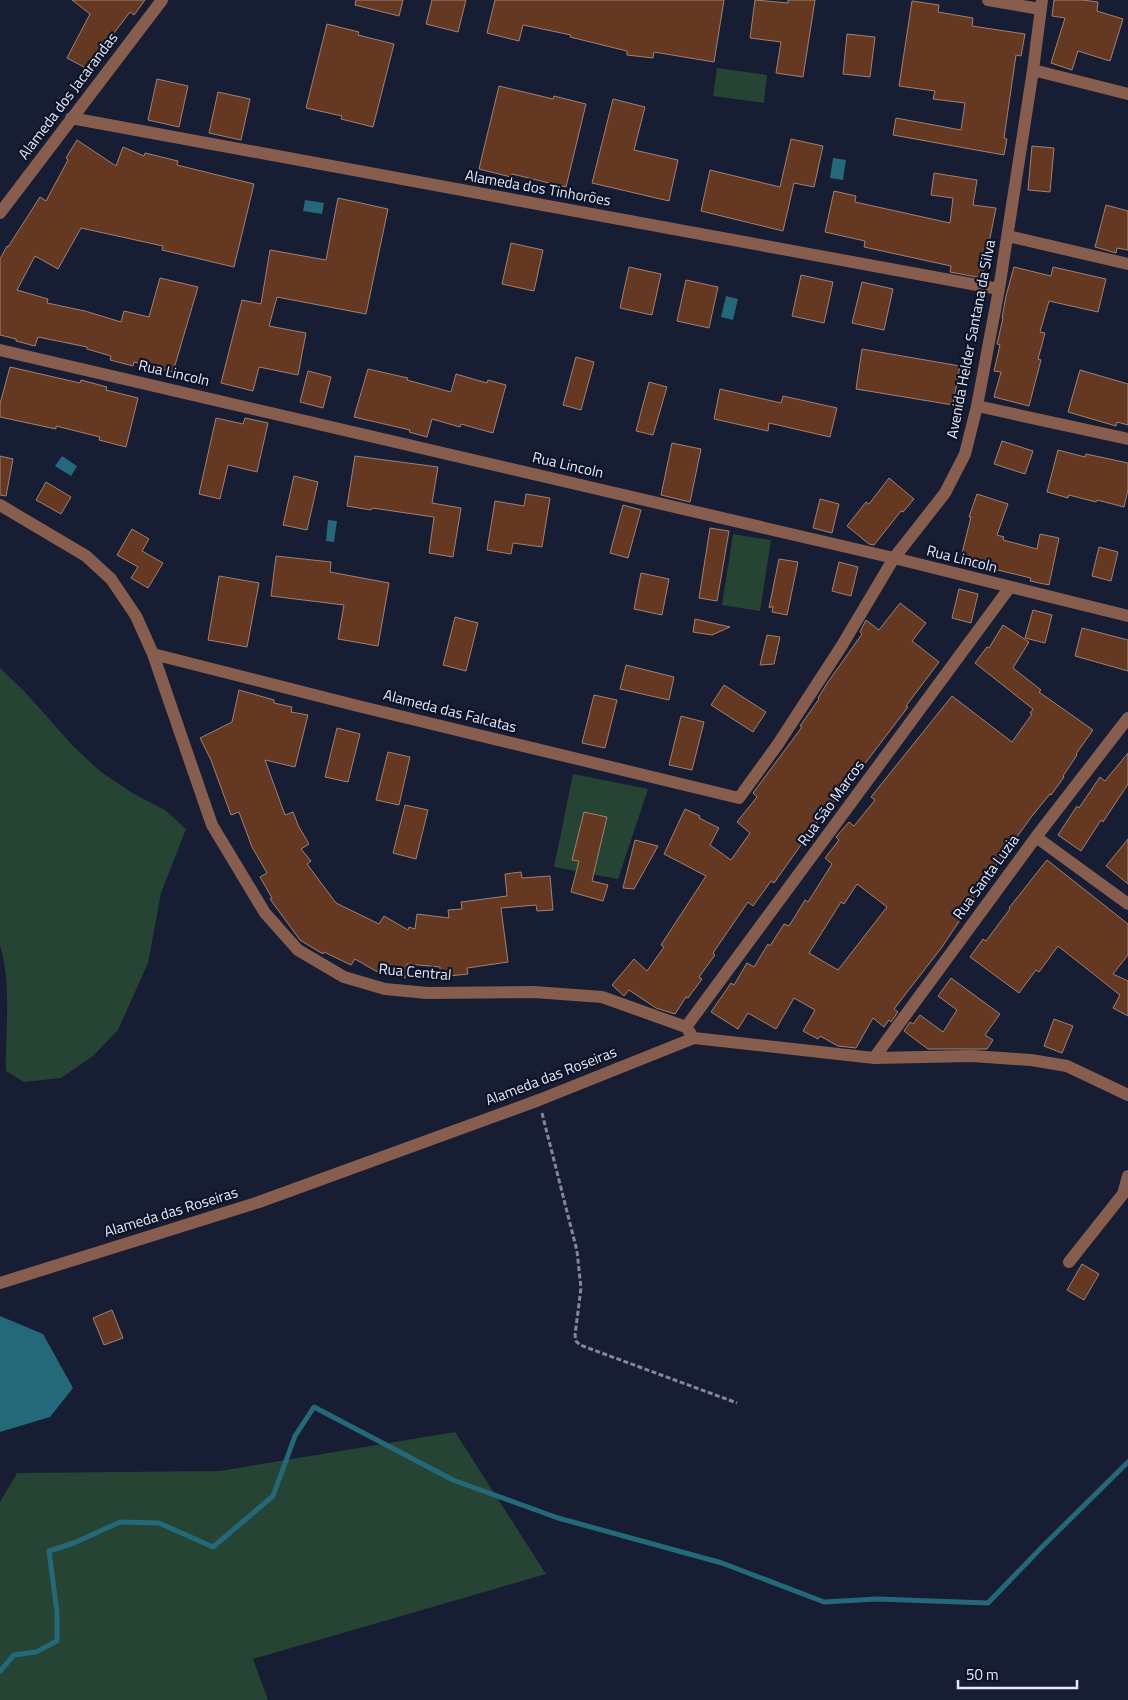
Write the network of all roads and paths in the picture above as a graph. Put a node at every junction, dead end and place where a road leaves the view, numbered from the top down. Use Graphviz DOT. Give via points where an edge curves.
graph roads {
  1 [pos="162,0"];
  2 [pos="988,0"];
  3 [pos="1041,4"];
  4 [pos="1033,70"];
  5 [pos="1128,94"];
  6 [pos="70,118"];
  7 [pos="0,212"];
  8 [pos="1008,236"];
  9 [pos="1128,264"];
  10 [pos="999,289"];
  11 [pos="0,350"];
  12 [pos="977,406"];
  13 [pos="1128,439"];
  14 [pos="0,505"];
  15 [pos="894,558"];
  16 [pos="1010,587"];
  17 [pos="1128,616"];
  18 [pos="154,654"];
  19 [pos="1128,718"];
  20 [pos="739,798"];
  21 [pos="1036,837"];
  22 [pos="1128,904"];
  23 [pos="686,1027"];
  24 [pos="694,1038"];
  25 [pos="874,1058"];
  26 [pos="1128,1095"];
  27 [pos="538,1100"];
  28 [pos="1128,1176"];
  29 [pos="1069,1262"];
  30 [pos="0,1283"];
  31 [pos="737,1403"];
  1 -- 6 [label="street, Alameda dos Jacarandas"];
  2 -- 3 [label="street"];
  3 -- 4 [label="street, Avenida Helder Santana da Silva"];
  4 -- 5 [label="street"];
  4 -- 8 [label="street, Avenida Helder Santana da Silva"];
  6 -- 7 [label="street, Alameda dos Jacarandas"];
  6 -- 10 [label="street, Alameda dos Tinhorões"];
  8 -- 9 [label="street"];
  8 -- 10 [label="street, Avenida Helder Santana da Silva"];
  10 -- 12 [label="street, Avenida Helder Santana da Silva"];
  11 -- 15 [label="street, Rua Lincoln"];
  12 -- 13 [label="street"];
  12 -- 15 [label="street, Avenida Helder Santana da Silva" via="965,454 945,493"];
  14 -- 18 [label="street" via="86,556 111,578 136,616"];
  15 -- 16 [label="street, Rua Lincoln"];
  15 -- 20 [label="street, Avenida Helder Santana da Silva" via="841,647"];
  16 -- 17 [label="street, Rua Lincoln"];
  16 -- 23 [label="street, Rua São Marcos"];
  18 -- 20 [label="street, Alameda das Falcatas"];
  18 -- 23 [label="street, Rua Central" via="212,825 265,912 298,950 344,976 385,989 602,997"];
  19 -- 21 [label="street, Rua Santa Luzia"];
  21 -- 22 [label="street"];
  21 -- 25 [label="street, Rua Santa Luzia"];
  23 -- 24 [label="street"];
  24 -- 25 [label="street, Alameda das Roseiras"];
  24 -- 27 [label="street, Alameda das Roseiras"];
  25 -- 26 [label="street, Alameda das Roseiras" via="972,1056 1031,1060 1067,1066"];
  27 -- 30 [label="street, Alameda das Roseiras" via="259,1202"];
  27 -- 31 [label="path" via="576,1250 581,1288 576,1341"];
  28 -- 29 [label="street" via="1123,1194"];
}
